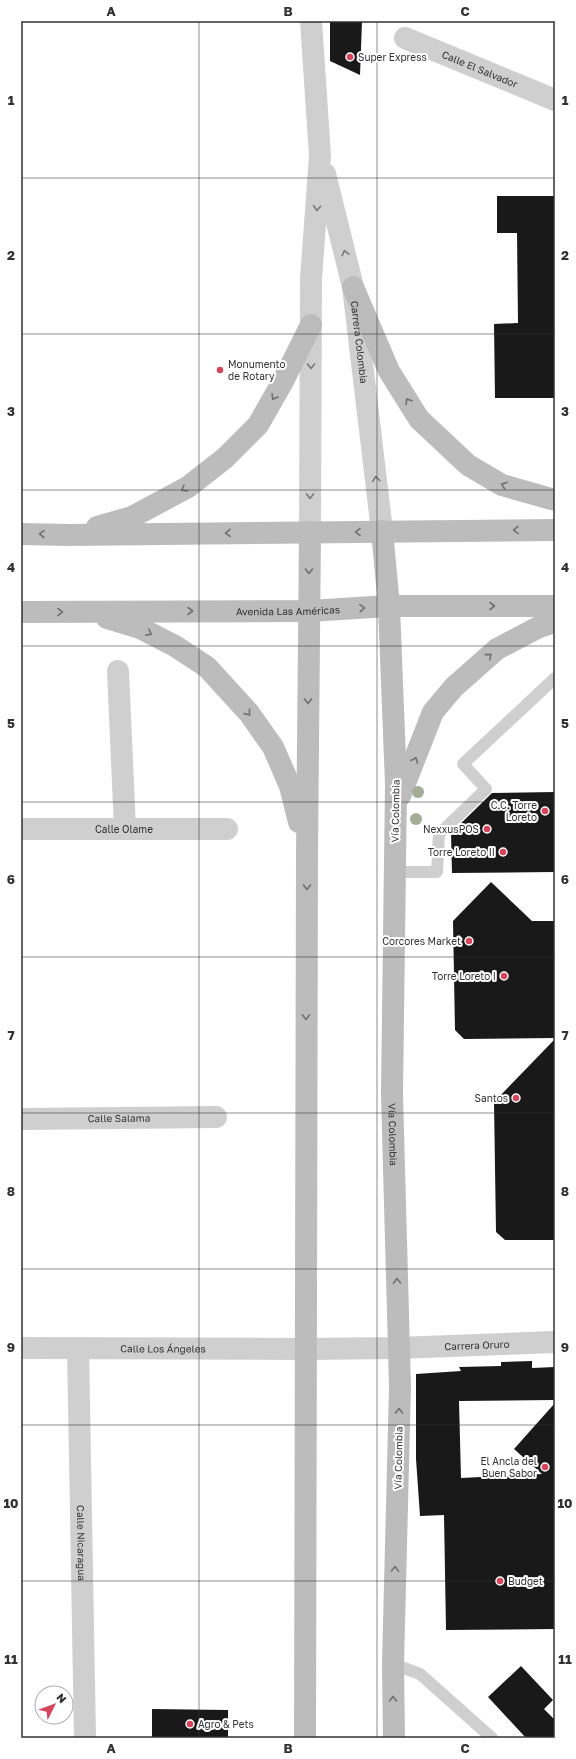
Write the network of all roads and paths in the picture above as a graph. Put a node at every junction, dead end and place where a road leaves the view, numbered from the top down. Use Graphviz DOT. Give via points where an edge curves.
graph roads {
  1 [pos="311,21"];
  2 [pos="405,38"];
  3 [pos="555,100"];
  4 [pos="320,156"];
  5 [pos="353,287"];
  6 [pos="311,325"];
  7 [pos="555,500"];
  8 [pos="555,530"];
  9 [pos="310,532"];
  10 [pos="382,532"];
  11 [pos="21,534"];
  12 [pos="69,535"];
  13 [pos="389,606"];
  14 [pos="555,606"];
  15 [pos="309,611"];
  16 [pos="21,612"];
  17 [pos="85,612"];
  18 [pos="555,622"];
  19 [pos="118,671"];
  20 [pos="555,678"];
  21 [pos="395,809"];
  22 [pos="21,829"];
  23 [pos="125,829"];
  24 [pos="227,829"];
  25 [pos="307,854"];
  26 [pos="394,872"];
  27 [pos="216,1117"];
  28 [pos="21,1119"];
  29 [pos="555,1342"];
  30 [pos="21,1348"];
  31 [pos="78,1348"];
  32 [pos="398,1348"];
  33 [pos="306,1349"];
  34 [pos="393,1664"];
  35 [pos="85,1738"];
  36 [pos="305,1738"];
  37 [pos="394,1738"];
  38 [pos="492,1738"];
  1 -- 4 [label="street, Carrera Colombia"];
  2 -- 3 [label="street, Calle El Salvador"];
  5 -- 4 [label="street, Carrera Colombia, one-way"];
  4 -- 6 [label="street, Carrera Colombia, one-way" via="311,279"];
  7 -- 5 [label="main road, one-way" via="502,485 468,465 419,419 389,371"];
  10 -- 5 [label="street, Carrera Colombia, one-way"];
  6 -- 9 [label="street, Carrera Colombia, one-way"];
  6 -- 12 [label="main road, one-way" via="258,424 225,458 188,487 132,517"];
  8 -- 10 [label="main road, one-way"];
  10 -- 9 [label="main road, one-way"];
  9 -- 12 [label="main road, one-way"];
  9 -- 15 [label="main road, one-way"];
  10 -- 13 [label="main road, Vía Colombia"];
  12 -- 11 [label="main road, one-way"];
  13 -- 14 [label="main road, Avenida Las Américas, one-way"];
  15 -- 13 [label="main road, Avenida Las Américas, one-way"];
  13 -- 21 [label="main road, Vía Colombia"];
  17 -- 15 [label="main road, Avenida Las Américas, one-way"];
  15 -- 25 [label="main road, one-way"];
  16 -- 17 [label="main road, Avenida Las Américas, one-way"];
  17 -- 25 [label="main road, one-way" via="140,628 175,646 207,667 249,713 273,747 290,786"];
  21 -- 18 [label="main road, one-way" via="433,712 454,687 497,649 539,627"];
  19 -- 23 [label="street"];
  20 -- 26 [label="lane" via="463,764 486,789 439,834 437,872"];
  21 -- 26 [label="main road, Vía Colombia"];
  22 -- 23 [label="street, Calle Olame"];
  23 -- 24 [label="street, Calle Olame"];
  25 -- 33 [label="main road, one-way"];
  32 -- 26 [label="main road, Vía Colombia, one-way" via="392,1094"];
  27 -- 28 [label="street, Calle Salama"];
  29 -- 32 [label="street, Carrera Oruro"];
  30 -- 31 [label="street, Calle Los Ángeles"];
  31 -- 33 [label="street, Calle Los Ángeles"];
  31 -- 35 [label="street, Calle Nicaragua"];
  32 -- 33 [label="street, Carrera Oruro"];
  34 -- 32 [label="main road, Vía Colombia, one-way" via="400,1387"];
  33 -- 36 [label="main road"];
  37 -- 34 [label="main road, Vía Colombia, one-way"];
  34 -- 38 [label="lane" via="420,1674"];
}
